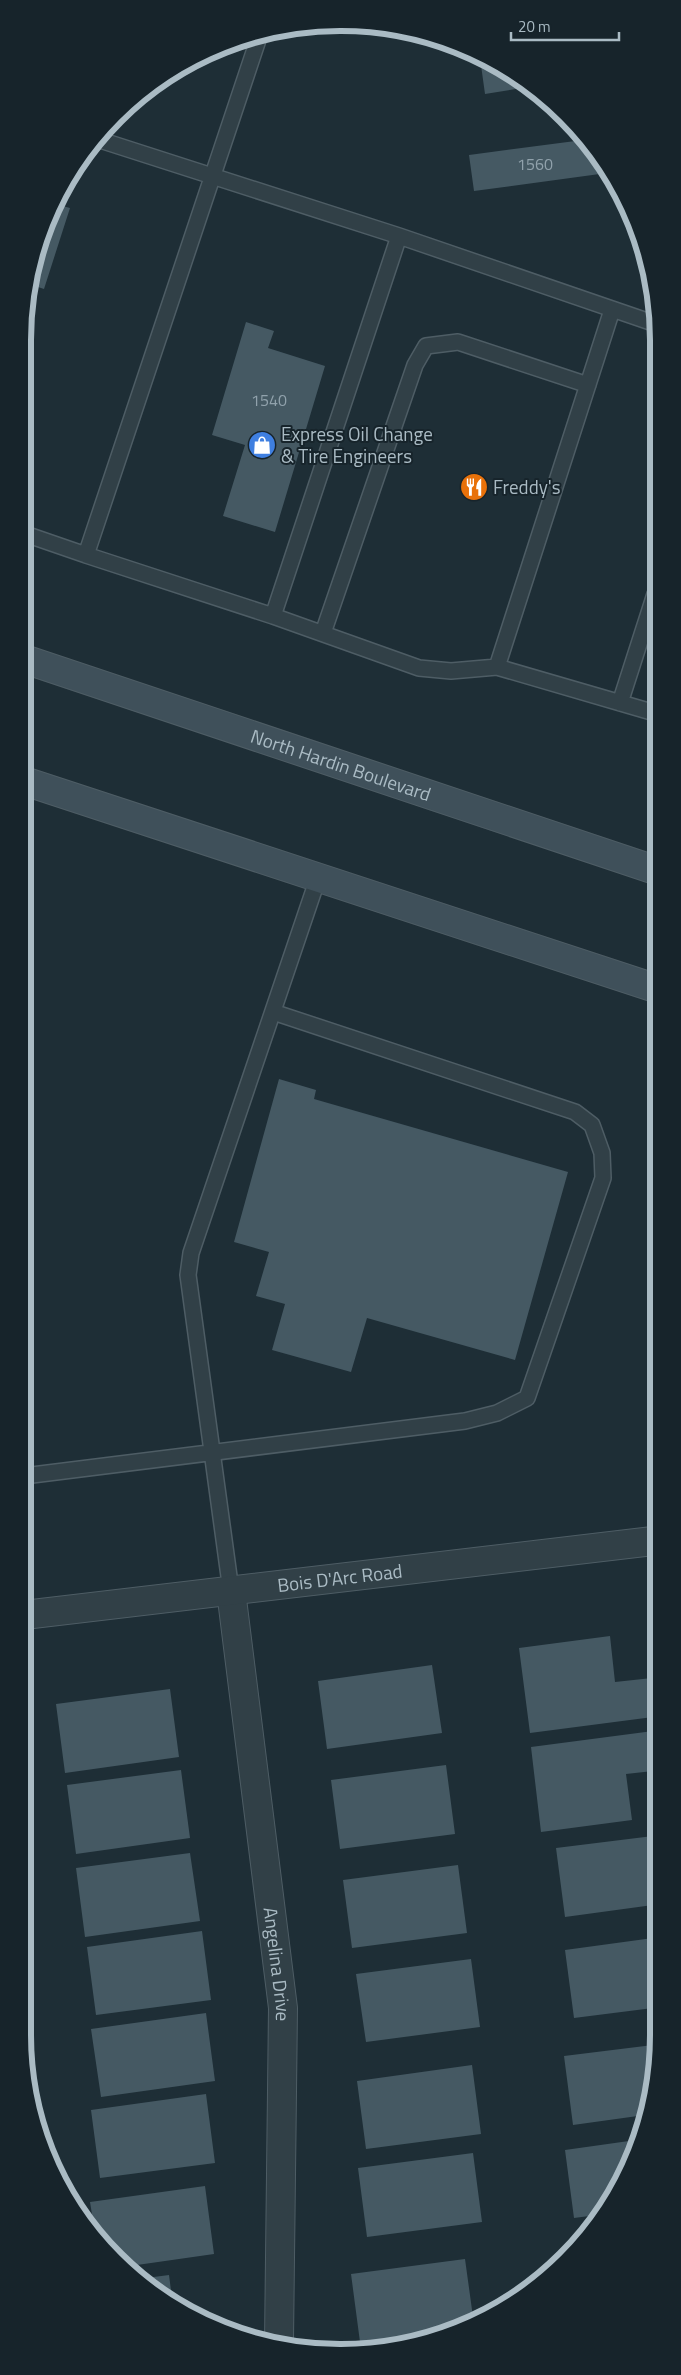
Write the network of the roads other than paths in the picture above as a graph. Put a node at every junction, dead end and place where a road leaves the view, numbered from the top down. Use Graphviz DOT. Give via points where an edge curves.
graph roads {
  1 [pos="257,43"];
  2 [pos="104,141"];
  3 [pos="212,175"];
  4 [pos="398,236"];
  5 [pos="612,310"];
  6 [pos="649,322"];
  7 [pos="588,385"];
  8 [pos="31,536"];
  9 [pos="86,555"];
  10 [pos="650,610"];
  11 [pos="273,616"];
  12 [pos="323,633"];
  13 [pos="31,661"];
  14 [pos="497,667"];
  15 [pos="620,703"];
  16 [pos="650,712"];
  17 [pos="31,783"];
  18 [pos="650,868"];
  19 [pos="318,878"];
  20 [pos="650,987"];
  21 [pos="273,1012"];
  22 [pos="212,1454"];
  23 [pos="31,1475"];
  24 [pos="650,1541"];
  25 [pos="231,1591"];
  26 [pos="31,1614"];
  27 [pos="280,2338"];
  1 -- 3 [label="lane"];
  2 -- 3 [label="lane"];
  3 -- 4 [label="lane"];
  3 -- 9 [label="lane"];
  4 -- 5 [label="lane"];
  4 -- 11 [label="lane"];
  5 -- 6 [label="lane"];
  5 -- 7 [label="lane"];
  7 -- 12 [label="lane" via="458,342 426,346 414,365"];
  7 -- 14 [label="lane"];
  8 -- 9 [label="lane"];
  9 -- 11 [label="lane"];
  10 -- 15 [label="lane"];
  11 -- 12 [label="lane"];
  12 -- 14 [label="lane" via="419,668 451,671"];
  13 -- 18 [label="main road, North Hardin Boulevard"];
  14 -- 15 [label="lane"];
  15 -- 16 [label="lane"];
  17 -- 19 [label="main road"];
  19 -- 20 [label="main road"];
  19 -- 21 [label="lane"];
  21 -- 22 [label="lane" via="191,1253 188,1275"];
  21 -- 22 [label="lane" via="575,1112 592,1125 602,1153 603,1178 526,1398 497,1413 465,1421"];
  22 -- 23 [label="lane"];
  22 -- 25 [label="lane"];
  24 -- 25 [label="street, Bois D'Arc Road"];
  25 -- 26 [label="street, Bois D'Arc Road"];
  25 -- 27 [label="street, Angelina Drive" via="284,2008"];
}
